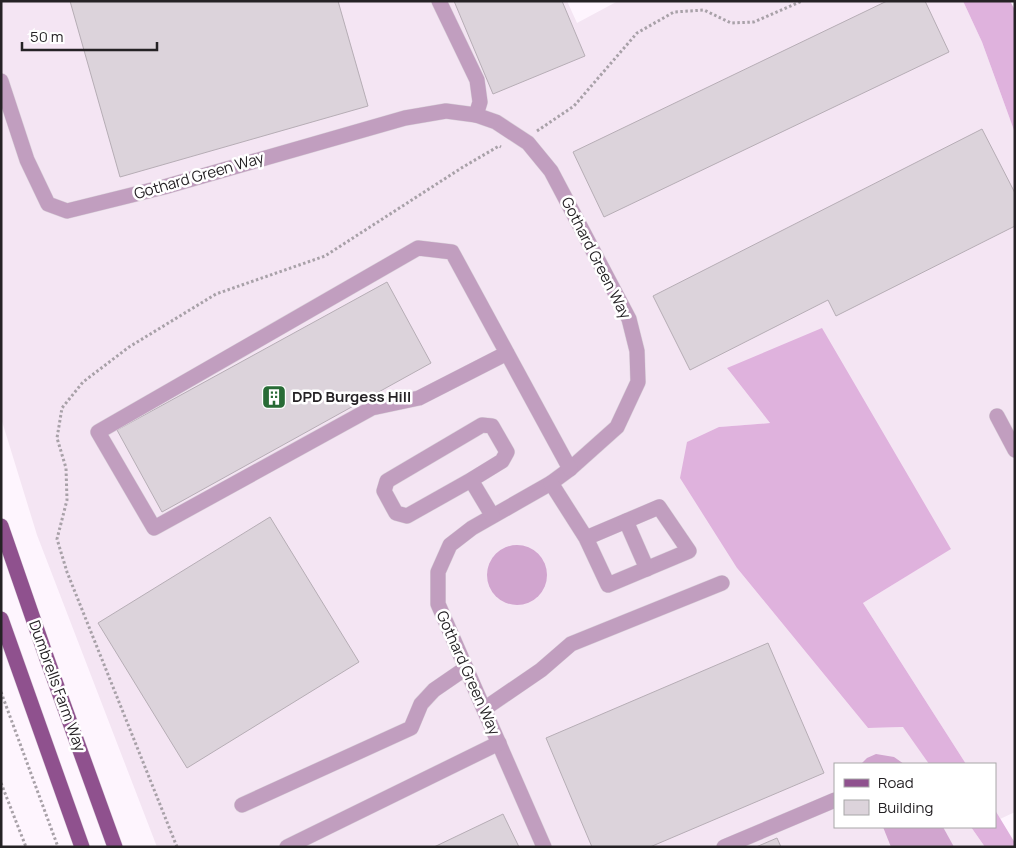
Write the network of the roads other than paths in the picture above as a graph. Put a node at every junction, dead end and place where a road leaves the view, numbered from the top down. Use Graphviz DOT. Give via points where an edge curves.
graph roads {
  1 [pos="439,1"];
  2 [pos="1,81"];
  3 [pos="476,115"];
  4 [pos="507,353"];
  5 [pos="997,416"];
  6 [pos="1015,450"];
  7 [pos="570,469"];
  8 [pos="471,480"];
  9 [pos="551,483"];
  10 [pos="492,516"];
  11 [pos="626,521"];
  12 [pos="1,526"];
  13 [pos="586,538"];
  14 [pos="647,568"];
  15 [pos="722,583"];
  16 [pos="1,619"];
  17 [pos="466,668"];
  18 [pos="484,710"];
  19 [pos="499,743"];
  20 [pos="834,800"];
  21 [pos="242,805"];
  22 [pos="82,847"];
  23 [pos="115,847"];
  24 [pos="287,847"];
  25 [pos="544,847"];
  26 [pos="724,847"];
  1 -- 3 [label="street" via="476,80 480,102"];
  2 -- 3 [label="street, Gothard Green Way" via="27,160 48,204 67,212 405,118 446,111"];
  3 -- 7 [label="street, Gothard Green Way" via="496,122 528,143 551,171 629,319 637,351 638,382 617,427"];
  4 -- 4 [label="street" via="452,252 418,248 98,432 154,528 372,408 419,398"];
  4 -- 7 [label="street"];
  5 -- 6 [label="street"];
  7 -- 9 [label="street, Gothard Green Way"];
  8 -- 8 [label="street" via="502,461 507,452 492,426 482,425 387,481 384,491 396,513 407,516"];
  8 -- 10 [label="street"];
  9 -- 10 [label="street, Gothard Green Way"];
  9 -- 13 [label="street"];
  10 -- 17 [label="street, Gothard Green Way" via="450,545 438,572 438,604"];
  11 -- 13 [label="street"];
  11 -- 14 [label="street"];
  11 -- 14 [label="street" via="659,507 689,551"];
  12 -- 23 [label="main road, Dumbrells Farm Way"];
  13 -- 14 [label="street" via="608,585"];
  15 -- 18 [label="street" via="572,644 542,670"];
  16 -- 22 [label="main road, Dumbrells Farm Way"];
  17 -- 18 [label="street, Gothard Green Way"];
  17 -- 21 [label="street" via="434,690 421,704 411,728"];
  18 -- 19 [label="street, Gothard Green Way"];
  19 -- 24 [label="street"];
  19 -- 25 [label="street, Gothard Green Way"];
  20 -- 26 [label="street"];
}
